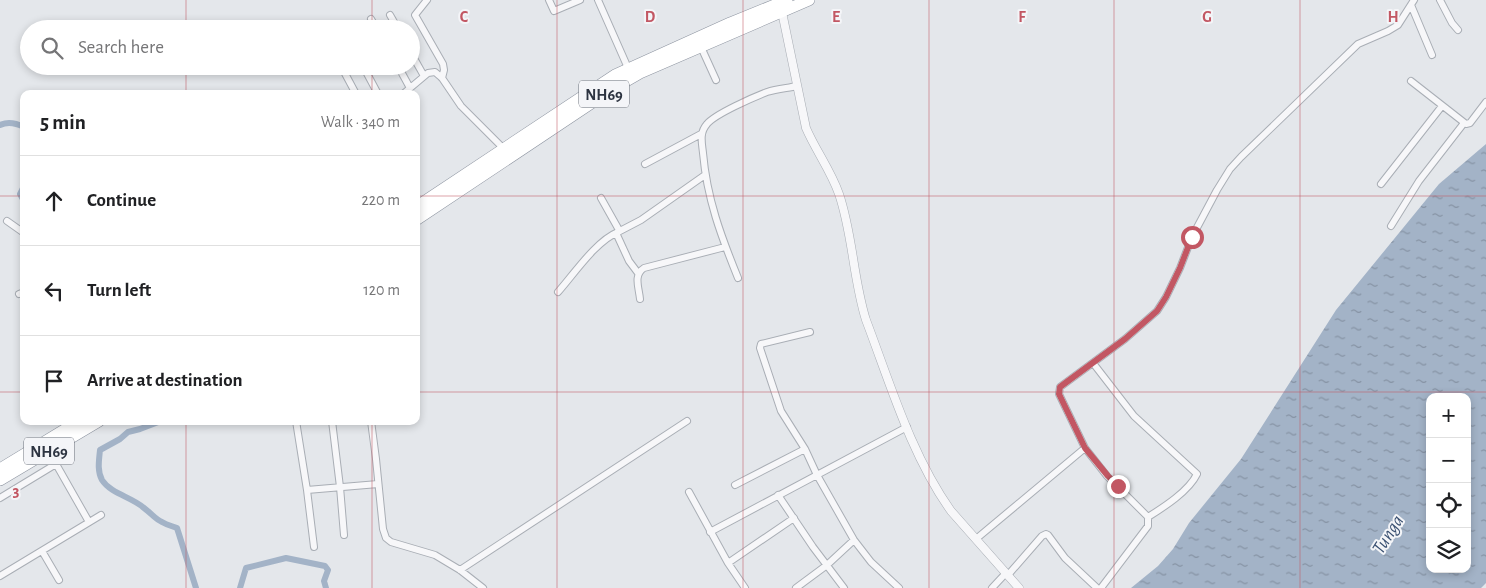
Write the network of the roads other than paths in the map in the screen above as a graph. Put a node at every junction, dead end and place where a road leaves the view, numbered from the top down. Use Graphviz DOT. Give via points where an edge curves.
graph roads {
  1 [pos="426,0"];
  2 [pos="549,0"];
  3 [pos="580,0"];
  4 [pos="598,0"];
  5 [pos="787,0"];
  6 [pos="808,0"];
  7 [pos="1440,0"];
  8 [pos="1413,3"];
  9 [pos="782,12"];
  10 [pos="390,15"];
  11 [pos="393,20"];
  12 [pos="418,20"];
  13 [pos="420,24"];
  14 [pos="1458,30"];
  15 [pos="701,47"];
  16 [pos="1432,55"];
  17 [pos="628,68"];
  18 [pos="420,69"];
  19 [pos="346,75"];
  20 [pos="368,75"];
  21 [pos="403,75"];
  22 [pos="424,76"];
  23 [pos="442,78"];
  24 [pos="716,80"];
  25 [pos="1412,81"];
  26 [pos="797,86"];
  27 [pos="410,88"];
  28 [pos="354,90"];
  29 [pos="376,90"];
  30 [pos="408,90"];
  31 [pos="1486,102"];
  32 [pos="1442,106"];
  33 [pos="1464,123"];
  34 [pos="701,134"];
  35 [pos="504,149"];
  36 [pos="644,164"];
  37 [pos="705,175"];
  38 [pos="1381,184"];
  39 [pos="601,198"];
  40 [pos="420,204"];
  41 [pos="420,217"];
  42 [pos="6,221"];
  43 [pos="1391,226"];
  44 [pos="20,230"];
  45 [pos="618,231"];
  46 [pos="725,247"];
  47 [pos="638,273"];
  48 [pos="738,278"];
  49 [pos="558,292"];
  50 [pos="640,299"];
  51 [pos="810,332"];
  52 [pos="1093,362"];
  53 [pos="687,421"];
  54 [pos="72,425"];
  55 [pos="91,425"];
  56 [pos="297,425"];
  57 [pos="332,425"];
  58 [pos="371,425"];
  59 [pos="907,427"];
  60 [pos="1085,448"];
  61 [pos="804,449"];
  62 [pos="0,469"];
  63 [pos="817,475"];
  64 [pos="0,480"];
  65 [pos="378,484"];
  66 [pos="735,485"];
  67 [pos="340,487"];
  68 [pos="307,490"];
  69 [pos="689,492"];
  70 [pos="778,495"];
  71 [pos="0,498"];
  72 [pos="101,515"];
  73 [pos="1148,517"];
  74 [pos="794,518"];
  75 [pos="89,522"];
  76 [pos="710,532"];
  77 [pos="344,535"];
  78 [pos="976,539"];
  79 [pos="854,540"];
  80 [pos="314,547"];
  81 [pos="42,551"];
  82 [pos="728,563"];
  83 [pos="827,565"];
  84 [pos="460,570"];
  85 [pos="1007,574"];
  86 [pos="0,576"];
  87 [pos="59,580"];
  88 [pos="483,588"];
  89 [pos="745,588"];
  90 [pos="796,588"];
  91 [pos="844,588"];
  92 [pos="899,588"];
  93 [pos="992,588"];
  94 [pos="1019,588"];
  95 [pos="1097,588"];
  96 [pos="1101,588"];
  1 -- 12 [label="street" via="415,15"];
  2 -- 3 [label="street" via="554,11"];
  4 -- 17 [label="street"];
  5 -- 17 [label="highway, NH69"];
  6 -- 9 [label="highway, NH69"];
  7 -- 14 [label="street"];
  8 -- 16 [label="street"];
  8 -- 52 [label="street" via="1398,25 1351,50 1235,163 1192,237 1157,311"];
  9 -- 15 [label="highway, NH69"];
  9 -- 26 [label="street"];
  10 -- 11 [label="street"];
  13 -- 23 [label="street" via="443,64"];
  15 -- 24 [label="street"];
  15 -- 41 [label="highway, NH69" via="614,88"];
  17 -- 35 [label="highway, NH69"];
  18 -- 22 [label="street"];
  19 -- 28 [label="street"];
  20 -- 29 [label="street"];
  21 -- 27 [label="street"];
  22 -- 23 [label="street" via="435,72"];
  22 -- 27 [label="street"];
  23 -- 35 [label="street" via="460,106"];
  25 -- 32 [label="street"];
  26 -- 34 [label="street" via="768,92 719,115"];
  26 -- 59 [label="street" via="806,128 840,196 860,300"];
  27 -- 30 [label="street"];
  31 -- 33 [label="street" via="1470,123"];
  32 -- 33 [label="street"];
  32 -- 38 [label="street"];
  33 -- 43 [label="street" via="1419,182"];
  34 -- 36 [label="street"];
  34 -- 37 [label="street"];
  35 -- 40 [label="highway, NH69"];
  37 -- 45 [label="street" via="641,220"];
  37 -- 46 [label="street"];
  39 -- 45 [label="street"];
  42 -- 44 [label="street"];
  45 -- 47 [label="street" via="629,262"];
  45 -- 49 [label="street" via="596,248"];
  46 -- 47 [label="street" via="644,268"];
  46 -- 48 [label="street"];
  47 -- 50 [label="street"];
  51 -- 61 [label="street" via="764,342 760,348 781,411"];
  52 -- 60 [label="street" via="1059,390"];
  52 -- 73 [label="street" via="1134,416 1197,474 1179,495"];
  53 -- 84 [label="street"];
  54 -- 62 [label="highway, NH69"];
  55 -- 64 [label="highway, NH69"];
  56 -- 68 [label="street"];
  57 -- 67 [label="street"];
  58 -- 65 [label="street"];
  59 -- 63 [label="street"];
  59 -- 78 [label="street" via="941,498"];
  60 -- 73 [label="street"];
  60 -- 78 [label="street"];
  61 -- 63 [label="street"];
  61 -- 66 [label="street"];
  63 -- 70 [label="street"];
  63 -- 79 [label="street"];
  65 -- 67 [label="street"];
  65 -- 84 [label="street" via="383,529 388,540 435,555"];
  67 -- 68 [label="street"];
  67 -- 77 [label="street"];
  68 -- 80 [label="street"];
  69 -- 76 [label="street"];
  70 -- 74 [label="street"];
  70 -- 76 [label="street"];
  71 -- 75 [label="street" via="56,464"];
  72 -- 75 [label="street"];
  73 -- 96 [label="street" via="1148,526"];
  74 -- 82 [label="street"];
  74 -- 83 [label="street"];
  75 -- 81 [label="street"];
  76 -- 82 [label="street"];
  78 -- 85 [label="street"];
  79 -- 83 [label="street"];
  79 -- 92 [label="street" via="871,562"];
  81 -- 86 [label="street"];
  81 -- 87 [label="street"];
  82 -- 89 [label="street"];
  83 -- 90 [label="street"];
  83 -- 91 [label="street"];
  84 -- 88 [label="street"];
  85 -- 93 [label="street"];
  85 -- 94 [label="street"];
  85 -- 95 [label="street" via="1046,534 1065,558"];
}
